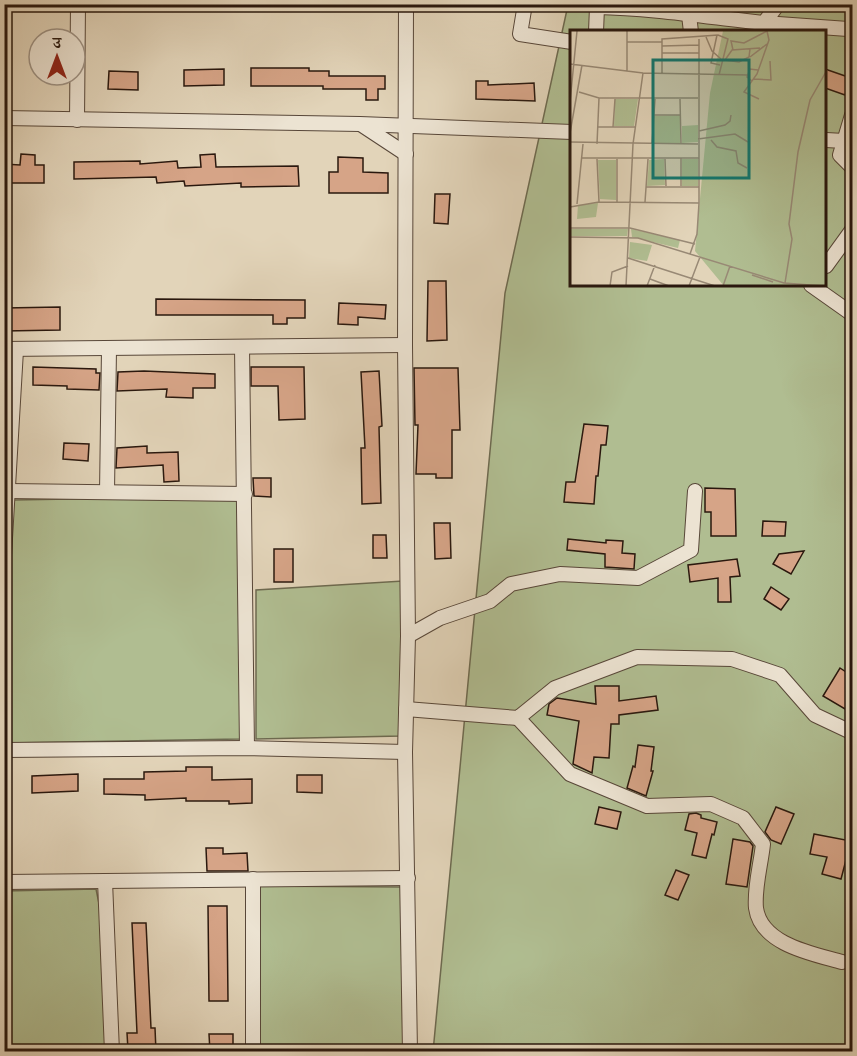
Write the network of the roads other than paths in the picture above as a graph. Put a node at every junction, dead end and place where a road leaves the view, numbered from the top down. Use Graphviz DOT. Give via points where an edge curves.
graph roads {
  1 [pos="78,4"];
  2 [pos="406,4"];
  3 [pos="525,4"];
  4 [pos="776,5"];
  5 [pos="597,6"];
  6 [pos="639,6"];
  7 [pos="688,15"];
  8 [pos="764,23"];
  9 [pos="848,29"];
  10 [pos="596,30"];
  11 [pos="691,30"];
  12 [pos="570,42"];
  13 [pos="4,118"];
  14 [pos="77,120"];
  15 [pos="360,124"];
  16 [pos="406,126"];
  17 [pos="849,128"];
  18 [pos="570,132"];
  19 [pos="827,139"];
  20 [pos="406,154"];
  21 [pos="852,166"];
  22 [pos="850,237"];
  23 [pos="827,264"];
  24 [pos="812,286"];
  25 [pos="852,314"];
  26 [pos="405,345"];
  27 [pos="242,347"];
  28 [pos="109,349"];
  29 [pos="10,350"];
  30 [pos="695,491"];
  31 [pos="9,492"];
  32 [pos="107,492"];
  33 [pos="245,494"];
  34 [pos="4,555"];
  35 [pos="408,636"];
  36 [pos="406,709"];
  37 [pos="518,718"];
  38 [pos="851,732"];
  39 [pos="247,748"];
  40 [pos="4,750"];
  41 [pos="405,752"];
  42 [pos="408,878"];
  43 [pos="253,879"];
  44 [pos="105,881"];
  45 [pos="4,882"];
  46 [pos="842,962"];
  47 [pos="112,1052"];
  48 [pos="253,1052"];
  49 [pos="410,1052"];
  1 -- 14 [label="street"];
  2 -- 16 [label="street"];
  3 -- 12 [label="street" via="520,34"];
  4 -- 8 [label="street"];
  5 -- 6 [label="street"];
  5 -- 10 [label="street"];
  6 -- 7 [label="street"];
  7 -- 8 [label="street"];
  7 -- 11 [label="street"];
  8 -- 9 [label="street"];
  13 -- 14 [label="street"];
  14 -- 15 [label="street"];
  15 -- 16 [label="street"];
  15 -- 20 [label="street"];
  16 -- 18 [label="street"];
  16 -- 20 [label="street"];
  17 -- 19 [label="street"];
  17 -- 21 [label="street" via="840,157"];
  20 -- 26 [label="street"];
  22 -- 23 [label="street"];
  24 -- 25 [label="street"];
  26 -- 27 [label="street"];
  26 -- 35 [label="street"];
  27 -- 28 [label="street"];
  27 -- 33 [label="street"];
  28 -- 29 [label="street"];
  28 -- 32 [label="street"];
  29 -- 31 [label="street"];
  30 -- 35 [label="street" via="691,550 638,578 560,574 511,584 490,601 440,618"];
  31 -- 32 [label="street"];
  31 -- 34 [label="street"];
  32 -- 33 [label="street"];
  33 -- 39 [label="street"];
  35 -- 36 [label="street"];
  36 -- 37 [label="street"];
  36 -- 41 [label="street"];
  37 -- 38 [label="street" via="555,688 637,657 732,659 780,675 815,715"];
  37 -- 46 [label="street" via="570,774 647,806 711,804 742,818 763,844 756,910 762,922 775,938 791,947"];
  39 -- 40 [label="street"];
  39 -- 41 [label="street"];
  41 -- 42 [label="street"];
  42 -- 43 [label="street"];
  42 -- 49 [label="street"];
  43 -- 44 [label="street"];
  43 -- 48 [label="street"];
  44 -- 45 [label="street"];
  44 -- 47 [label="street"];
}
